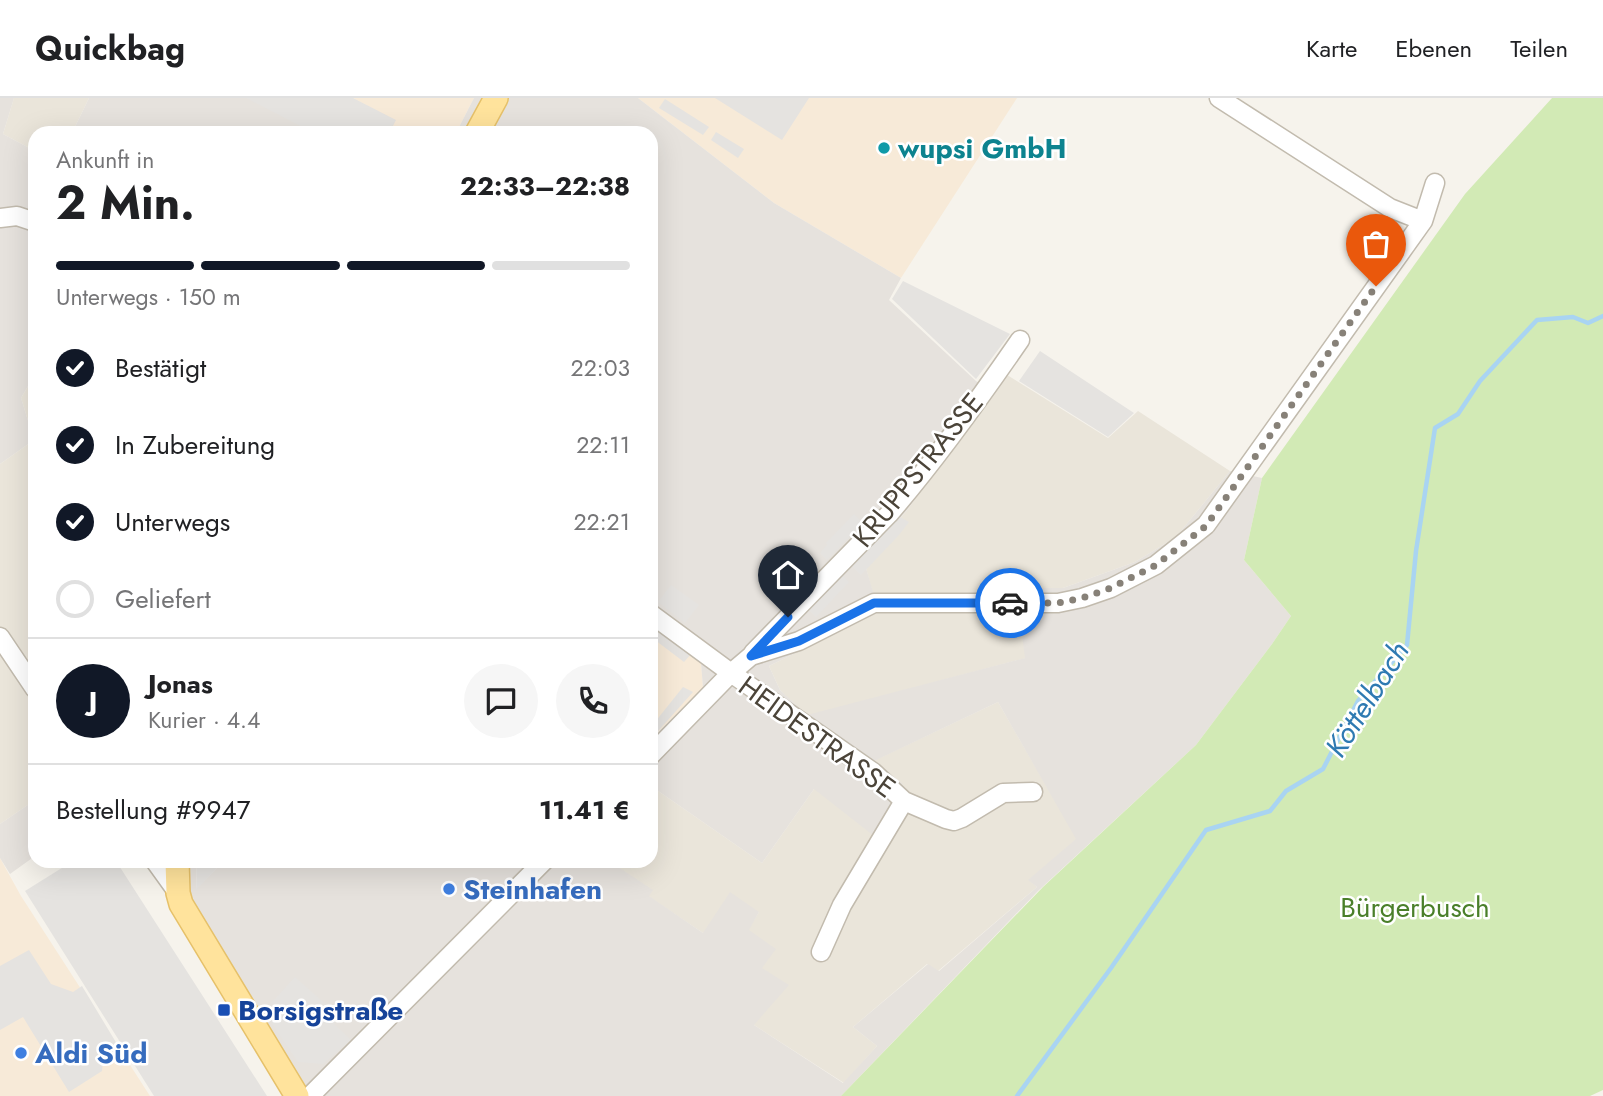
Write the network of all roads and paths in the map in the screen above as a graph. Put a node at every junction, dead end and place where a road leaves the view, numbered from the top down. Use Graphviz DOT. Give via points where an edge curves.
graph roads {
  1 [pos="496,98"];
  2 [pos="1219,98"];
  3 [pos="481,126"];
  4 [pos="1435,183"];
  5 [pos="0,218"];
  6 [pos="28,220"];
  7 [pos="1423,221"];
  8 [pos="1020,340"];
  9 [pos="658,619"];
  10 [pos="0,637"];
  11 [pos="751,656"];
  12 [pos="731,673"];
  13 [pos="28,679"];
  14 [pos="658,748"];
  15 [pos="1033,792"];
  16 [pos="904,801"];
  17 [pos="160,868"];
  18 [pos="177,868"];
  19 [pos="537,868"];
  20 [pos="178,893"];
  21 [pos="821,952"];
  22 [pos="297,1096"];
  23 [pos="310,1096"];
  1 -- 3 [label="main road"];
  2 -- 7 [label="street" via="1390,208"];
  4 -- 7 [label="street"];
  5 -- 6 [label="street"];
  7 -- 11 [label="street" via="1206,526 1156,565 1111,588 1058,603 874,603 799,641"];
  8 -- 11 [label="street, KRUPPSTRASSE" via="907,493"];
  9 -- 12 [label="street, HEIDESTRASSE"];
  10 -- 13 [label="street"];
  11 -- 12 [label="street, KRUPPSTRASSE"];
  12 -- 14 [label="street, KRUPPSTRASSE"];
  12 -- 16 [label="street, HEIDESTRASSE" via="873,772"];
  15 -- 16 [label="street, HEIDESTRASSE" via="1003,793 954,821"];
  16 -- 21 [label="street, HEIDESTRASSE" via="842,905"];
  17 -- 20 [label="street"];
  18 -- 20 [label="main road"];
  19 -- 23 [label="street"];
  20 -- 22 [label="main road"];
}
